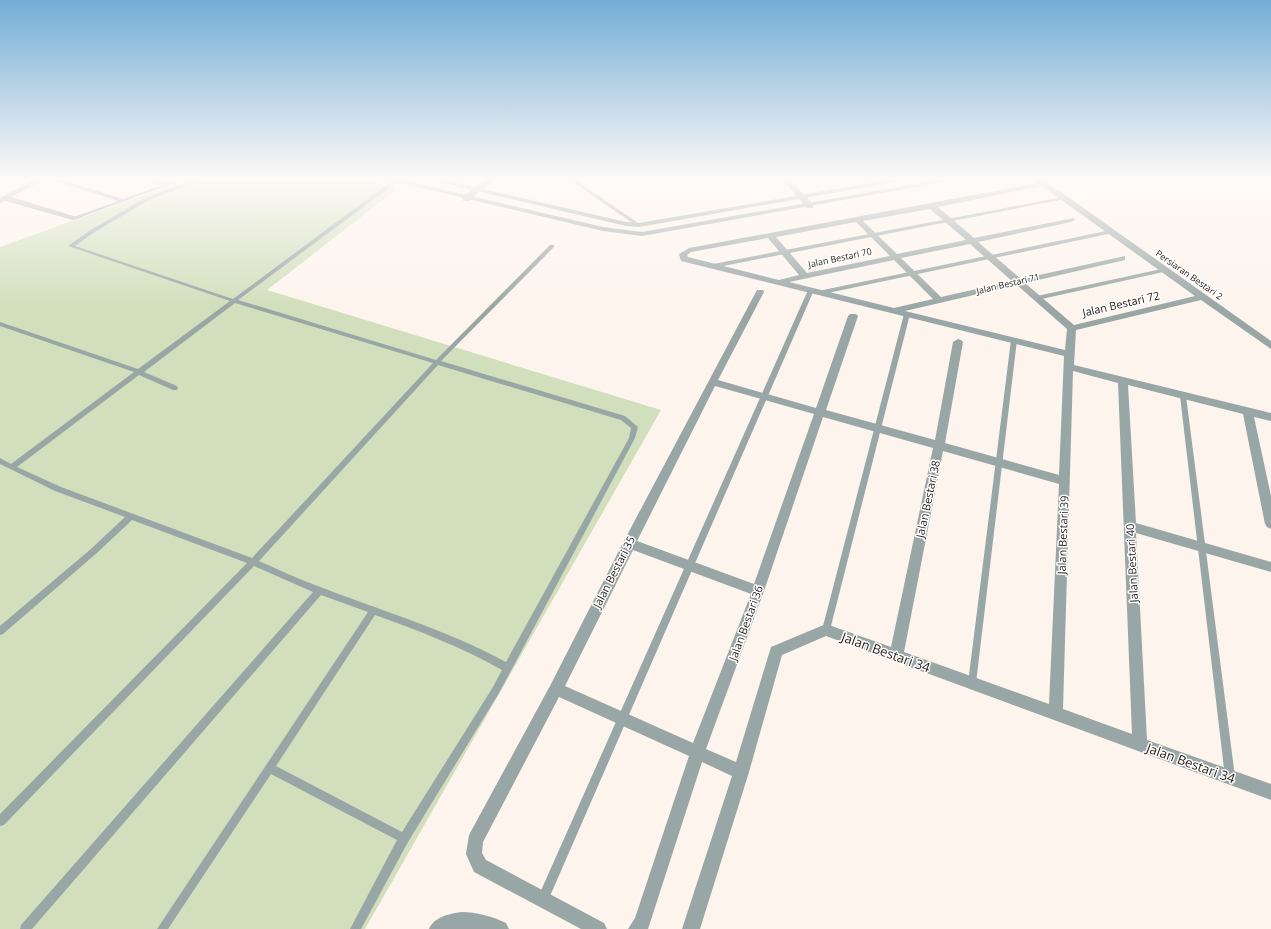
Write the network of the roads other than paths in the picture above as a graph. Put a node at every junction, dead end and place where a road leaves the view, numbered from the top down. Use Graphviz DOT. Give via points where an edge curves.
graph roads {
  1 [pos="110,221"];
  2 [pos="341,221"];
  3 [pos="570,221"];
  4 [pos="614,221"];
  5 [pos="634,221"];
  6 [pos="660,221"];
  7 [pos="718,221"];
  8 [pos="850,221"];
  9 [pos="859,221"];
  10 [pos="939,221"];
  11 [pos="948,221"];
  12 [pos="1065,221"];
  13 [pos="1096,221"];
  14 [pos="639,225"];
  15 [pos="1111,232"];
  16 [pos="872,234"];
  17 [pos="770,235"];
  18 [pos="971,241"];
  19 [pos="552,246"];
  20 [pos="784,251"];
  21 [pos="989,256"];
  22 [pos="895,257"];
  23 [pos="1122,258"];
  24 [pos="713,266"];
  25 [pos="1166,270"];
  26 [pos="911,272"];
  27 [pos="805,276"];
  28 [pos="778,281"];
  29 [pos="1018,282"];
  30 [pos="810,290"];
  31 [pos="760,292"];
  32 [pos="823,292"];
  33 [pos="1204,297"];
  34 [pos="1037,298"];
  35 [pos="938,300"];
  36 [pos="234,301"];
  37 [pos="894,311"];
  38 [pos="907,314"];
  39 [pos="853,316"];
  40 [pos="0,324"];
  41 [pos="1072,328"];
  42 [pos="1014,340"];
  43 [pos="958,342"];
  44 [pos="1271,346"];
  45 [pos="1069,359"];
  46 [pos="436,363"];
  47 [pos="139,372"];
  48 [pos="1123,381"];
  49 [pos="712,382"];
  50 [pos="175,388"];
  51 [pos="764,396"];
  52 [pos="1183,396"];
  53 [pos="819,412"];
  54 [pos="1248,412"];
  55 [pos="1271,417"];
  56 [pos="878,429"];
  57 [pos="939,446"];
  58 [pos="0,461"];
  59 [pos="999,463"];
  60 [pos="11,467"];
  61 [pos="1065,482"];
  62 [pos="131,516"];
  63 [pos="1271,524"];
  64 [pos="1130,526"];
  65 [pos="629,543"];
  66 [pos="1201,547"];
  67 [pos="253,562"];
  68 [pos="690,566"];
  69 [pos="1271,567"];
  70 [pos="319,591"];
  71 [pos="758,591"];
  72 [pos="374,610"];
  73 [pos="826,630"];
  74 [pos="0,631"];
  75 [pos="896,656"];
  76 [pos="508,668"];
  77 [pos="972,683"];
  78 [pos="556,689"];
  79 [pos="1056,714"];
  80 [pos="622,719"];
  81 [pos="1140,744"];
  82 [pos="698,753"];
  83 [pos="269,768"];
  84 [pos="741,772"];
  85 [pos="1230,777"];
  86 [pos="1271,792"];
  87 [pos="0,821"];
  88 [pos="404,838"];
  89 [pos="543,899"];
  90 [pos="25,929"];
  91 [pos="162,929"];
  92 [pos="355,929"];
  93 [pos="438,929"];
  94 [pos="500,929"];
  95 [pos="598,929"];
  96 [pos="637,929"];
  97 [pos="691,929"];
  1 -- 36 [label="lane" via="71,246"];
  2 -- 36 [label="lane"];
  3 -- 7 [label="street" via="642,234"];
  4 -- 14 [label="street"];
  5 -- 14 [label="lane"];
  6 -- 14 [label="street"];
  8 -- 17 [label="street"];
  9 -- 16 [label="street"];
  10 -- 16 [label="lane"];
  11 -- 18 [label="street"];
  12 -- 18 [label="street, Jalan Bestari 70"];
  13 -- 15 [label="street, Persiaran Bestari 2"];
  15 -- 21 [label="lane"];
  15 -- 25 [label="street, Persiaran Bestari 2"];
  16 -- 20 [label="lane"];
  16 -- 22 [label="street"];
  17 -- 20 [label="street"];
  17 -- 24 [label="street" via="689,250 683,254 684,259"];
  18 -- 21 [label="street"];
  18 -- 22 [label="street, Jalan Bestari 70"];
  19 -- 46 [label="lane"];
  20 -- 24 [label="lane"];
  20 -- 27 [label="street"];
  21 -- 26 [label="lane"];
  21 -- 29 [label="street"];
  22 -- 26 [label="street"];
  22 -- 27 [label="street, Jalan Bestari 70"];
  23 -- 29 [label="street, Jalan Bestari 71"];
  24 -- 28 [label="street"];
  25 -- 33 [label="street, Persiaran Bestari 2"];
  25 -- 34 [label="lane"];
  26 -- 32 [label="lane"];
  26 -- 35 [label="street"];
  27 -- 28 [label="street, Jalan Bestari 70"];
  28 -- 30 [label="street"];
  29 -- 34 [label="street"];
  29 -- 35 [label="street, Jalan Bestari 71"];
  30 -- 32 [label="street"];
  30 -- 51 [label="lane"];
  31 -- 49 [label="street, Jalan Bestari 35"];
  32 -- 37 [label="street"];
  33 -- 41 [label="street, Jalan Bestari 72"];
  33 -- 44 [label="street, Persiaran Bestari 2"];
  34 -- 41 [label="street"];
  35 -- 37 [label="street, Jalan Bestari 71"];
  36 -- 46 [label="lane"];
  36 -- 47 [label="lane"];
  37 -- 38 [label="street"];
  38 -- 42 [label="street"];
  38 -- 56 [label="lane"];
  39 -- 53 [label="street, Jalan Bestari 36"];
  40 -- 47 [label="lane"];
  41 -- 45 [label="street, Jalan Bestari 72"];
  42 -- 45 [label="street"];
  42 -- 59 [label="lane"];
  43 -- 57 [label="street, Jalan Bestari 38"];
  45 -- 48 [label="street"];
  45 -- 61 [label="street, Jalan Bestari 39"];
  46 -- 67 [label="lane"];
  46 -- 76 [label="lane" via="623,418 635,427 632,438"];
  47 -- 50 [label="lane"];
  47 -- 60 [label="lane"];
  48 -- 52 [label="street"];
  48 -- 64 [label="street, Jalan Bestari 40"];
  49 -- 51 [label="street"];
  49 -- 65 [label="street, Jalan Bestari 35"];
  51 -- 53 [label="street"];
  51 -- 68 [label="lane"];
  52 -- 54 [label="street"];
  52 -- 66 [label="lane"];
  53 -- 56 [label="street"];
  53 -- 71 [label="street, Jalan Bestari 36"];
  54 -- 55 [label="street"];
  54 -- 63 [label="street"];
  56 -- 57 [label="street"];
  56 -- 73 [label="lane"];
  57 -- 59 [label="street"];
  57 -- 75 [label="street, Jalan Bestari 38"];
  58 -- 60 [label="lane"];
  59 -- 61 [label="street"];
  59 -- 77 [label="lane"];
  60 -- 62 [label="lane" via="58,489"];
  61 -- 79 [label="street, Jalan Bestari 39"];
  62 -- 67 [label="lane"];
  62 -- 74 [label="lane"];
  64 -- 66 [label="street"];
  64 -- 81 [label="street, Jalan Bestari 40"];
  65 -- 68 [label="street"];
  65 -- 78 [label="street, Jalan Bestari 35"];
  66 -- 69 [label="street"];
  66 -- 85 [label="lane"];
  67 -- 70 [label="lane"];
  67 -- 87 [label="lane"];
  68 -- 71 [label="street"];
  68 -- 80 [label="lane"];
  70 -- 72 [label="lane"];
  70 -- 90 [label="lane"];
  71 -- 82 [label="street, Jalan Bestari 36"];
  72 -- 76 [label="lane" via="489,657"];
  72 -- 83 [label="lane"];
  73 -- 75 [label="street, Jalan Bestari 34"];
  73 -- 84 [label="street" via="776,651"];
  75 -- 77 [label="street, Jalan Bestari 34"];
  76 -- 88 [label="lane"];
  77 -- 79 [label="street, Jalan Bestari 34"];
  78 -- 80 [label="street"];
  78 -- 89 [label="street, Jalan Bestari 35" via="475,841 474,854 480,866"];
  79 -- 81 [label="street, Jalan Bestari 34"];
  80 -- 82 [label="street"];
  80 -- 89 [label="lane"];
  81 -- 85 [label="street, Jalan Bestari 34"];
  82 -- 84 [label="street"];
  82 -- 96 [label="street, Jalan Bestari 36" via="642,923"];
  83 -- 88 [label="lane"];
  83 -- 91 [label="lane"];
  84 -- 97 [label="street"];
  85 -- 86 [label="street, Jalan Bestari 34"];
  88 -- 92 [label="lane"];
  89 -- 95 [label="street"];
  93 -- 94 [label="street" via="468,919 488,923"];
}
